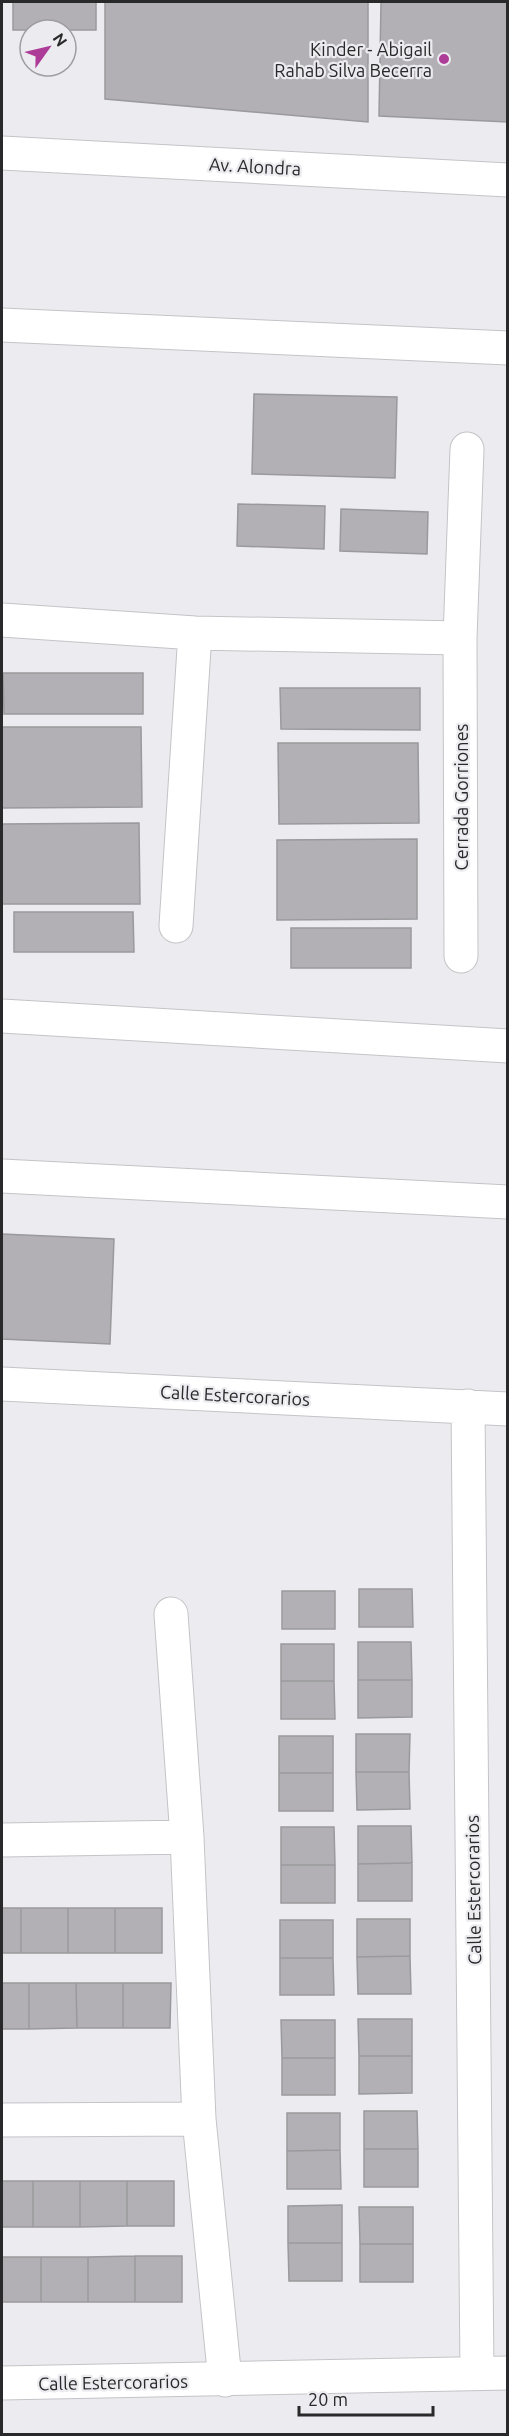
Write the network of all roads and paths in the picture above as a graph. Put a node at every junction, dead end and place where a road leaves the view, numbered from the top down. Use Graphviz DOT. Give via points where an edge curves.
graph roads {
  1 [pos="2,153"];
  2 [pos="507,180"];
  3 [pos="2,325"];
  4 [pos="507,348"];
  5 [pos="467,449"];
  6 [pos="2,620"];
  7 [pos="195,633"];
  8 [pos="460,638"];
  9 [pos="176,926"];
  10 [pos="461,956"];
  11 [pos="2,1016"];
  12 [pos="507,1046"];
  13 [pos="2,1176"];
  14 [pos="507,1202"];
  15 [pos="2,1384"];
  16 [pos="468,1406"];
  17 [pos="507,1409"];
  18 [pos="171,1614"];
  19 [pos="187,1837"];
  20 [pos="2,1840"];
  21 [pos="2,2120"];
  22 [pos="199,2120"];
  23 [pos="492,2373"];
  24 [pos="225,2380"];
  25 [pos="2,2384"];
  1 -- 2 [label="street, Av. Alondra"];
  3 -- 4 [label="street"];
  5 -- 8 [label="street, Cerrada Gorriones"];
  6 -- 7 [label="street"];
  7 -- 8 [label="street"];
  7 -- 9 [label="street"];
  8 -- 10 [label="street, Cerrada Gorriones"];
  11 -- 12 [label="street"];
  13 -- 14 [label="street"];
  15 -- 16 [label="street, Calle Estercorarios"];
  16 -- 17 [label="street, Calle Estercorarios"];
  16 -- 23 [label="street, Calle Estercorarios"];
  18 -- 19 [label="street"];
  19 -- 20 [label="street"];
  19 -- 22 [label="street"];
  21 -- 22 [label="street"];
  22 -- 24 [label="street"];
  23 -- 24 [label="street, Calle Estercorarios"];
  24 -- 25 [label="street, Calle Estercorarios"];
}
